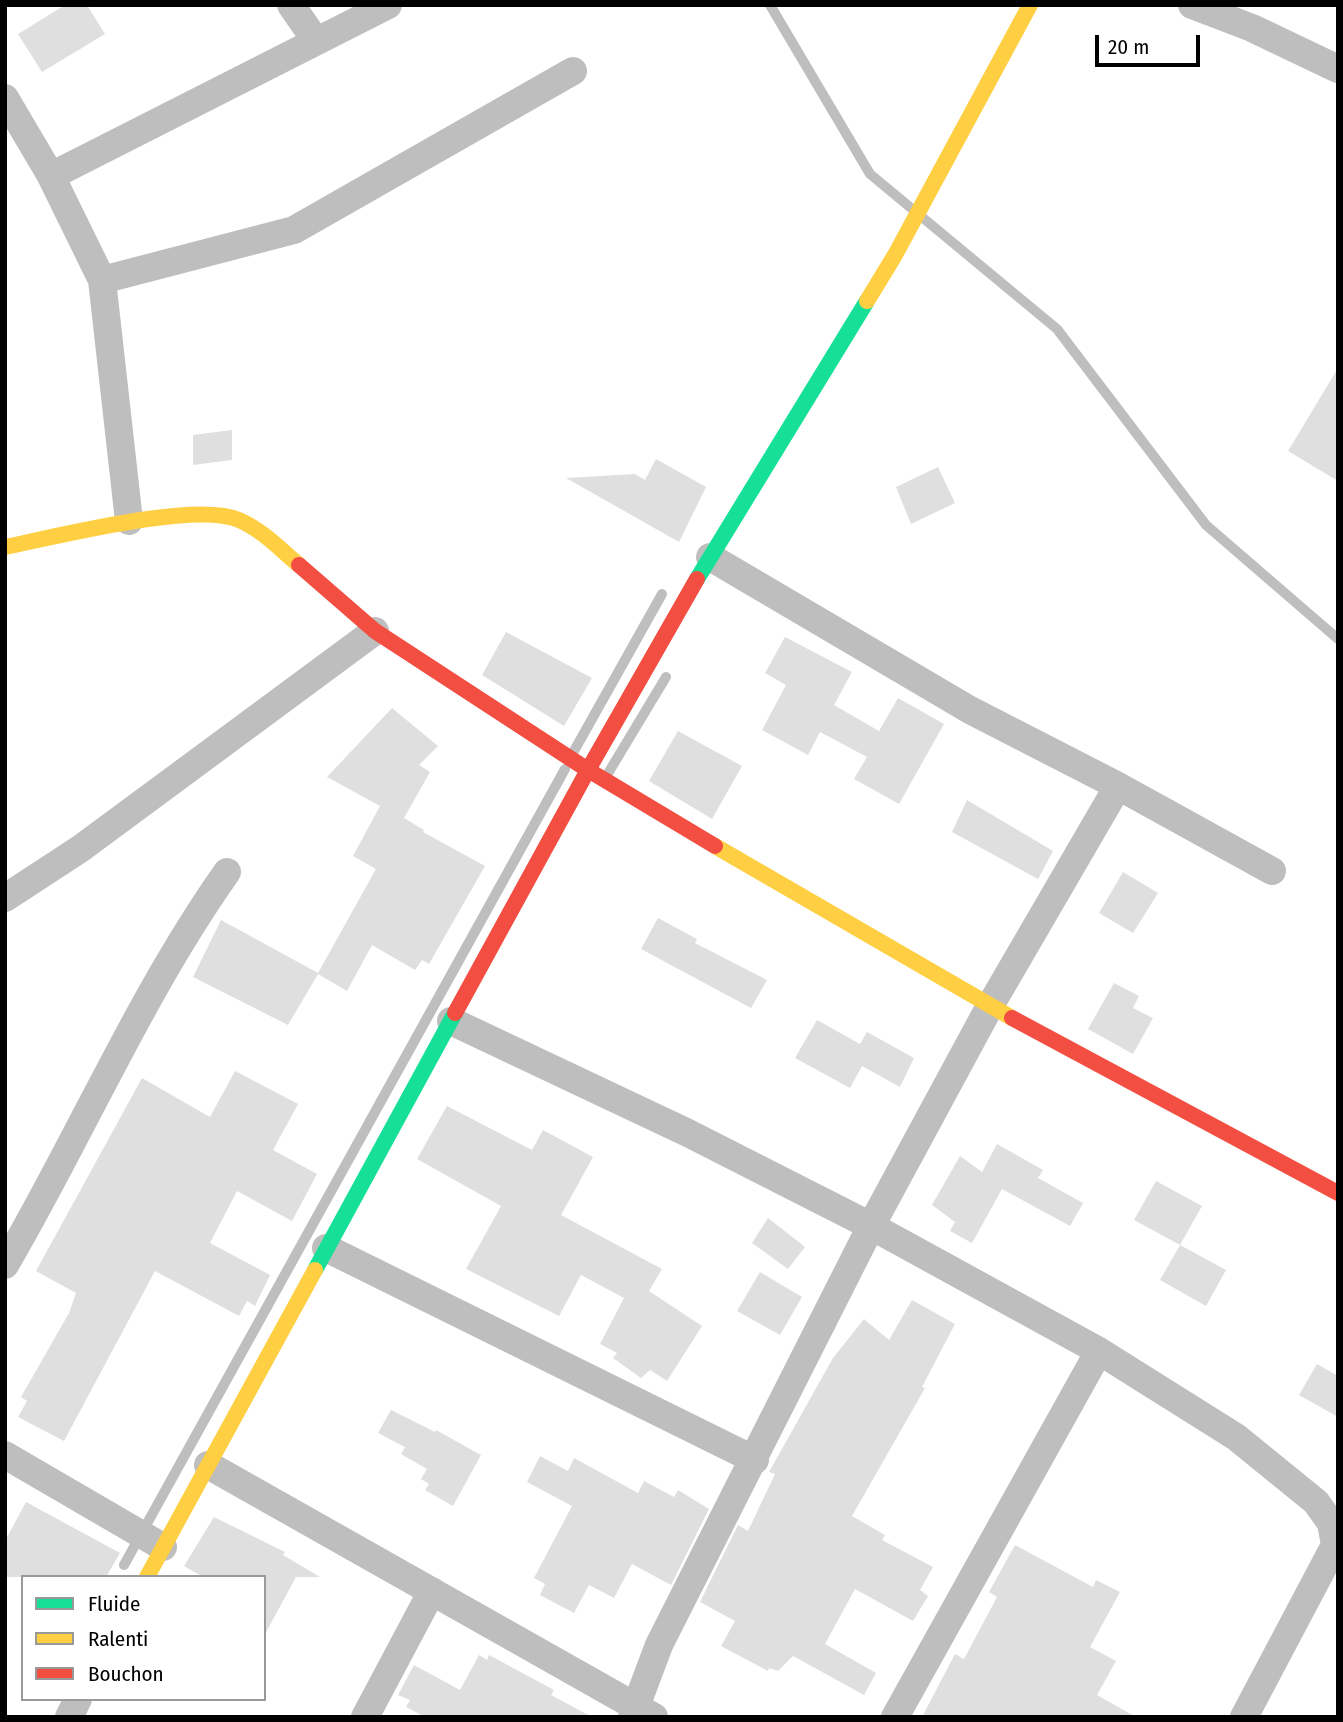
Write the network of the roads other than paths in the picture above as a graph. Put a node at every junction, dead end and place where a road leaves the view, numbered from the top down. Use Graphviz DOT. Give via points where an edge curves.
graph roads {
  1 [pos="291,5"];
  2 [pos="388,5"];
  3 [pos="1030,5"];
  4 [pos="1192,5"];
  5 [pos="316,41"];
  6 [pos="1338,69"];
  7 [pos="573,71"];
  8 [pos="5,98"];
  9 [pos="51,176"];
  10 [pos="102,281"];
  11 [pos="129,521"];
  12 [pos="5,547"];
  13 [pos="710,557"];
  14 [pos="375,631"];
  15 [pos="588,770"];
  16 [pos="1118,786"];
  17 [pos="1272,871"];
  18 [pos="227,872"];
  19 [pos="5,898"];
  20 [pos="990,1006"];
  21 [pos="451,1021"];
  22 [pos="1338,1193"];
  23 [pos="871,1226"];
  24 [pos="327,1248"];
  25 [pos="5,1265"];
  26 [pos="1099,1351"];
  27 [pos="5,1455"];
  28 [pos="755,1460"];
  29 [pos="208,1465"];
  30 [pos="163,1547"];
  31 [pos="147,1575"];
  32 [pos="432,1591"];
  33 [pos="77,1701"];
  34 [pos="640,1713"];
  35 [pos="69,1717"];
  36 [pos="365,1717"];
  37 [pos="895,1717"];
  38 [pos="1244,1717"];
  1 -- 5 [label="street"];
  2 -- 5 [label="street"];
  3 -- 13 [label="street" via="895,255"];
  4 -- 6 [label="street"];
  5 -- 9 [label="street"];
  7 -- 10 [label="street" via="294,230"];
  8 -- 9 [label="street"];
  9 -- 10 [label="street"];
  10 -- 11 [label="street"];
  11 -- 12 [label="street"];
  11 -- 14 [label="street" via="218,515 237,519 261,532"];
  13 -- 15 [label="street"];
  13 -- 16 [label="street" via="970,710"];
  14 -- 15 [label="street"];
  14 -- 19 [label="street" via="79,849"];
  15 -- 20 [label="street"];
  15 -- 21 [label="street"];
  16 -- 17 [label="street"];
  16 -- 20 [label="street"];
  18 -- 25 [label="street" via="151,993"];
  20 -- 22 [label="street"];
  20 -- 23 [label="street"];
  21 -- 23 [label="street"];
  21 -- 24 [label="street"];
  23 -- 26 [label="street"];
  23 -- 28 [label="street"];
  24 -- 28 [label="street"];
  24 -- 29 [label="street"];
  26 -- 37 [label="street"];
  26 -- 38 [label="street" via="1236,1437 1316,1502 1331,1523 1335,1545"];
  27 -- 30 [label="street"];
  28 -- 34 [label="street" via="659,1645"];
  29 -- 30 [label="street"];
  29 -- 32 [label="street"];
  30 -- 31 [label="street"];
  32 -- 34 [label="street"];
  32 -- 36 [label="street"];
  33 -- 35 [label="street"];
}
